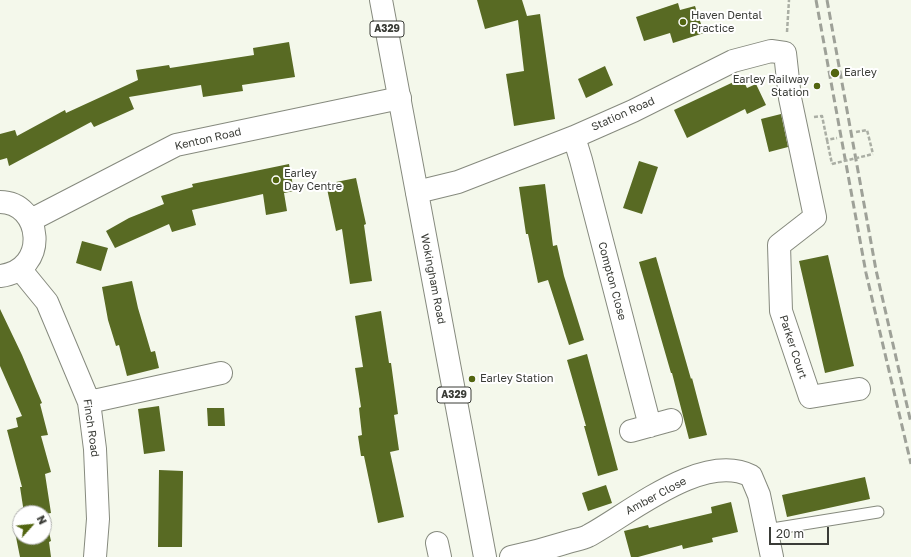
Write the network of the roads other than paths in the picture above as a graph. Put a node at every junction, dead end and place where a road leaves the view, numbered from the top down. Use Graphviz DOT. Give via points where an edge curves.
graph roads {
  1 [pos="381,0"];
  2 [pos="400,98"];
  3 [pos="790,98"];
  4 [pos="574,137"];
  5 [pos="417,192"];
  6 [pos="0,202"];
  7 [pos="31,220"];
  8 [pos="10,273"];
  9 [pos="221,373"];
  10 [pos="859,389"];
  11 [pos="89,402"];
  12 [pos="671,420"];
  13 [pos="878,512"];
  14 [pos="766,530"];
  15 [pos="94,557"];
  16 [pos="485,557"];
  17 [pos="511,557"];
  18 [pos="772,557"];
  1 -- 2 [label="street, Wokingham Road / A329"];
  2 -- 5 [label="street, Wokingham Road / A329"];
  2 -- 7 [label="street, Kenton Road" via="176,145"];
  3 -- 4 [label="street, Station Road" via="785,52 771,51 733,61"];
  3 -- 10 [label="street, Parker Court" via="815,217 779,245 781,311 810,397"];
  4 -- 5 [label="street, Station Road" via="458,182"];
  4 -- 12 [label="street, Compton Close" via="640,429"];
  5 -- 16 [label="street, Wokingham Road / A329"];
  6 -- 7 [label="street" via="14,205"];
  7 -- 8 [label="street" via="35,241 33,252 28,262"];
  8 -- 11 [label="street, Finch Road" via="48,302"];
  9 -- 11 [label="street"];
  11 -- 15 [label="street, Finch Road" via="95,449 98,519"];
  13 -- 14 [label="lane"];
  14 -- 17 [label="street, Amber Close" via="759,495 751,476 738,471 722,470 693,477 665,489 587,536 548,549"];
  14 -- 18 [label="street, Amber Close"];
}
